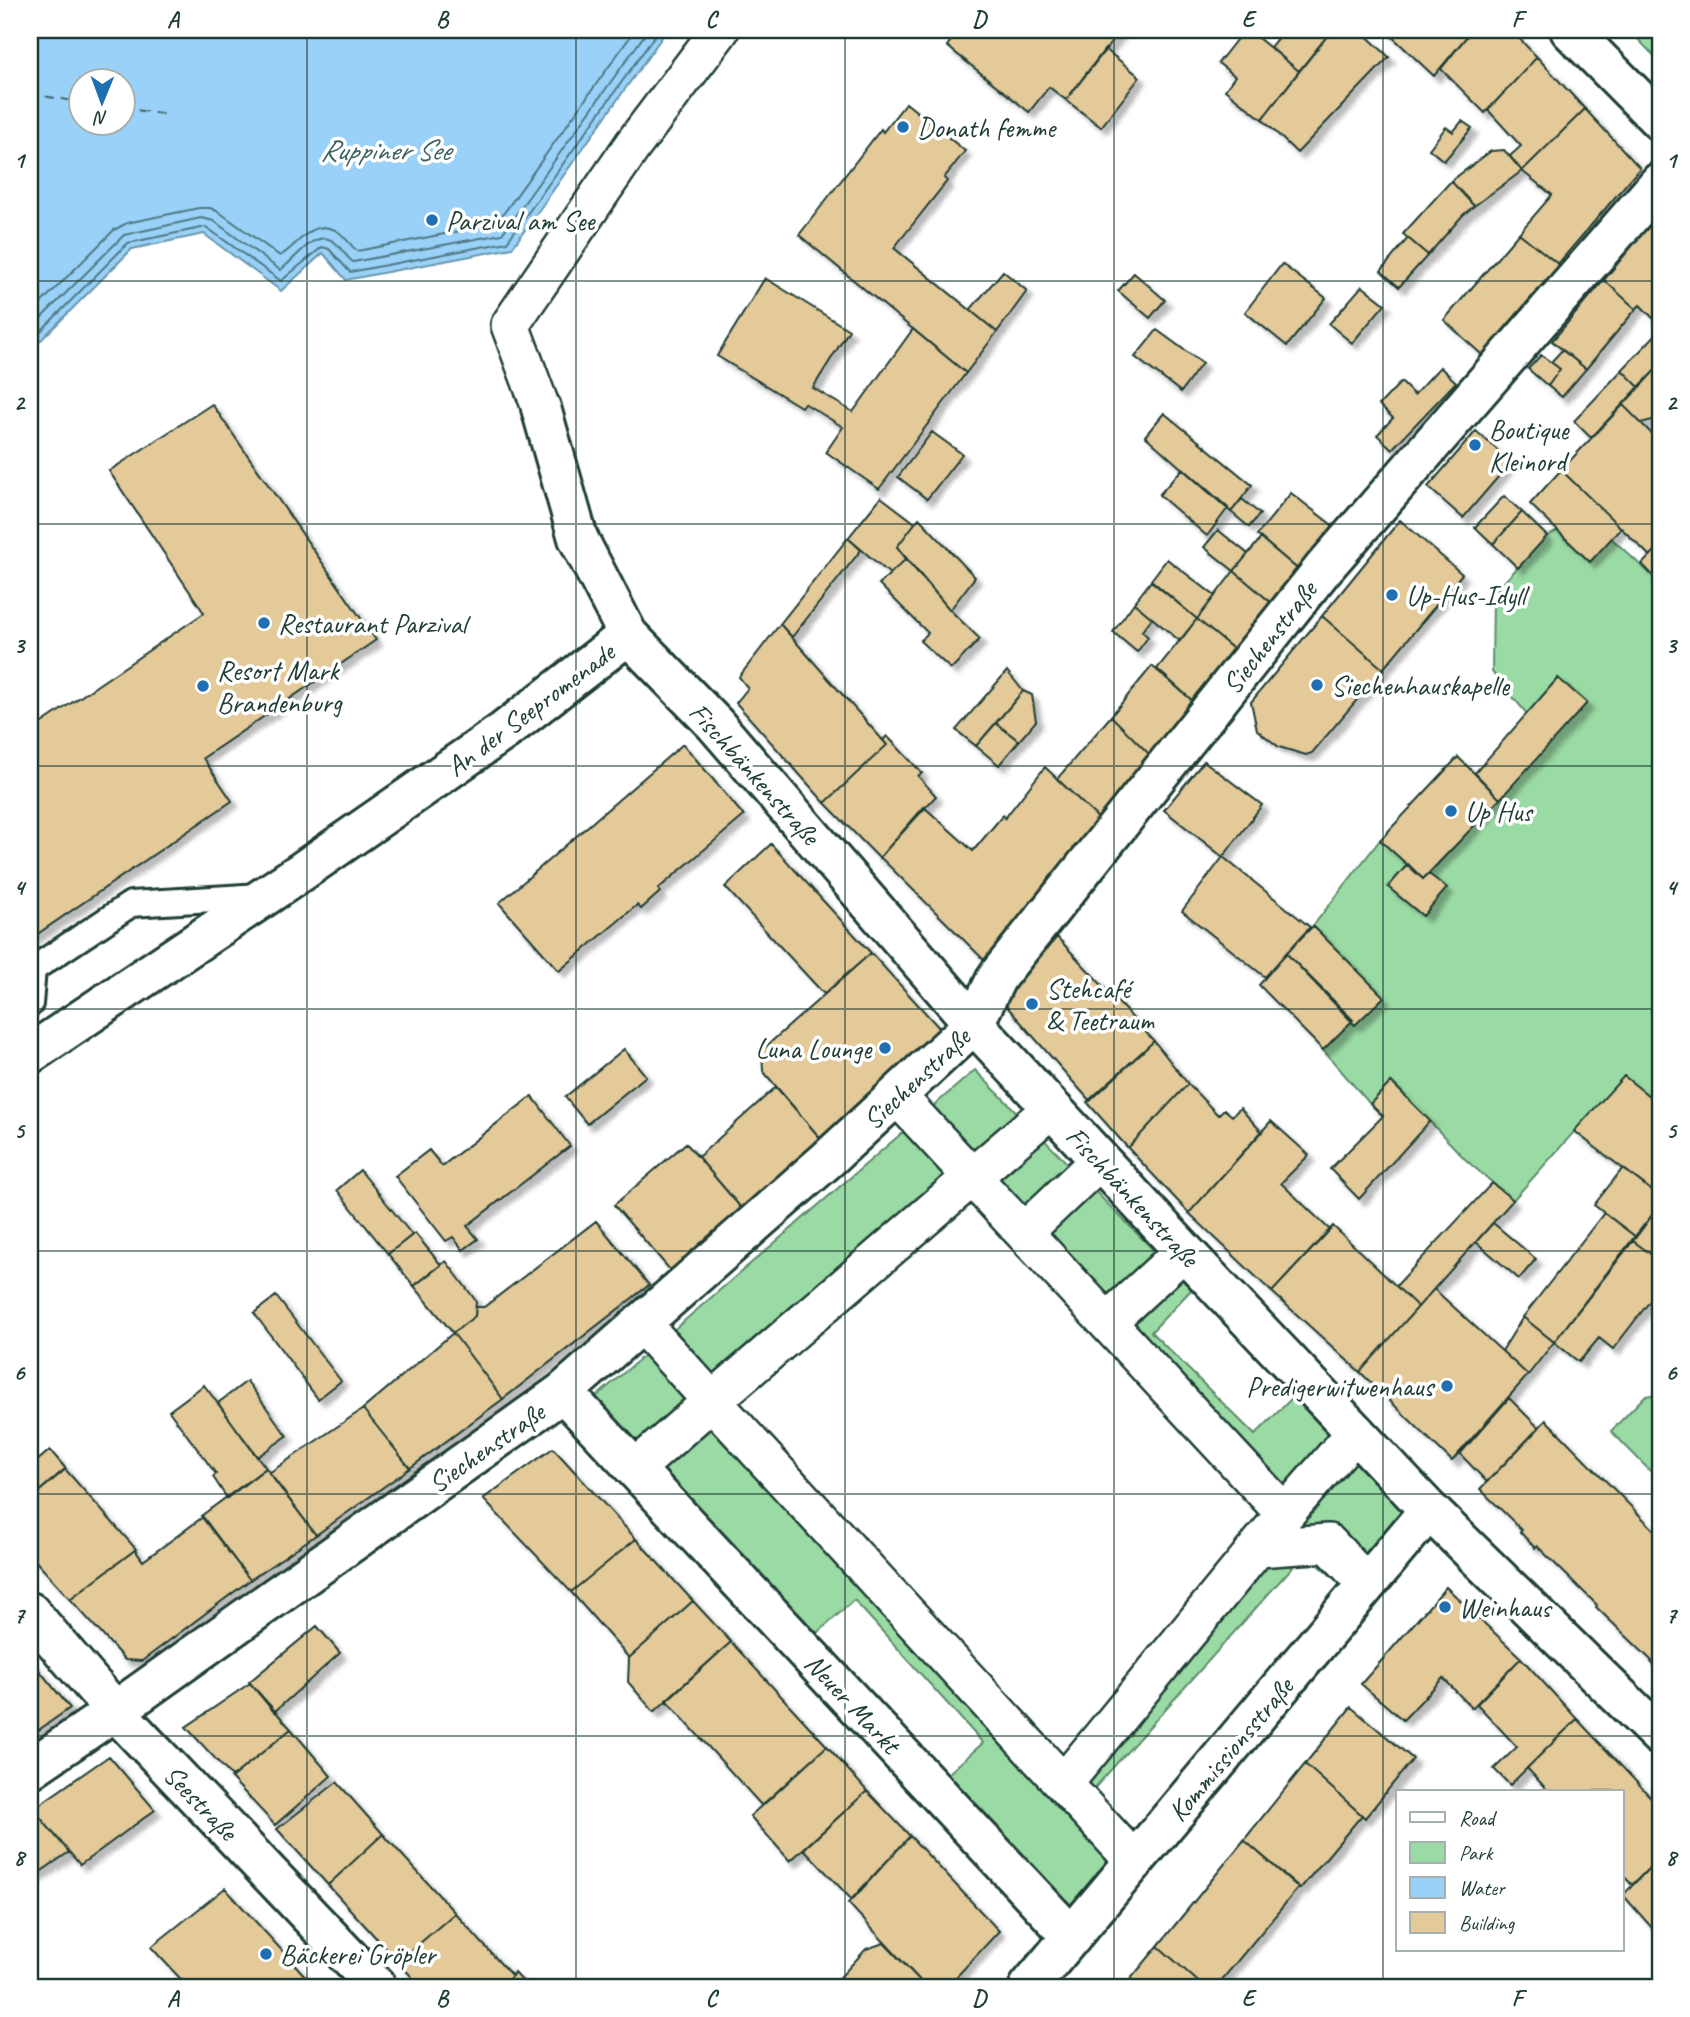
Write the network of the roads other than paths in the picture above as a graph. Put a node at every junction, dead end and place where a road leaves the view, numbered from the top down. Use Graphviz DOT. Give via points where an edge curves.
graph roads {
  1 [pos="720,30"];
  2 [pos="1570,30"];
  3 [pos="1660,121"];
  4 [pos="1660,182"];
  5 [pos="541,408"];
  6 [pos="628,635"];
  7 [pos="266,896"];
  8 [pos="30,1004"];
  9 [pos="974,1024"];
  10 [pos="30,1054"];
  11 [pos="897,1096"];
  12 [pos="1052,1108"];
  13 [pos="1100,1160"];
  14 [pos="972,1177"];
  15 [pos="1024,1232"];
  16 [pos="1184,1251"];
  17 [pos="1107,1322"];
  18 [pos="642,1323"];
  19 [pos="563,1392"];
  20 [pos="712,1401"];
  21 [pos="1356,1432"];
  22 [pos="635,1469"];
  23 [pos="1429,1510"];
  24 [pos="1286,1514"];
  25 [pos="1258,1548"];
  26 [pos="1367,1584"];
  27 [pos="30,1612"];
  28 [pos="115,1712"];
  29 [pos="1660,1736"];
  30 [pos="30,1769"];
  31 [pos="1064,1783"];
  32 [pos="1135,1862"];
  33 [pos="1072,1937"];
  34 [pos="377,1987"];
  35 [pos="1029,1987"];
  1 -- 5 [label="street, An der Seepromenade" via="633,145 510,325"];
  2 -- 3 [label="street"];
  4 -- 9 [label="street, Siechenstraße" via="1323,569 997,977"];
  5 -- 6 [label="street, An der Seepromenade" via="578,538"];
  6 -- 7 [label="street, An der Seepromenade" via="505,731"];
  6 -- 9 [label="street, Fischbänkenstraße" via="715,724"];
  7 -- 8 [label="lane" via="131,904 33,970"];
  7 -- 10 [label="street, An der Seepromenade"];
  9 -- 11 [label="street, Siechenstraße"];
  9 -- 12 [label="street, Fischbänkenstraße"];
  11 -- 14 [label="street"];
  11 -- 18 [label="street, Siechenstraße"];
  12 -- 13 [label="street, Fischbänkenstraße"];
  12 -- 14 [label="street"];
  13 -- 15 [label="street"];
  13 -- 16 [label="street, Fischbänkenstraße"];
  14 -- 15 [label="street"];
  14 -- 20 [label="street"];
  15 -- 17 [label="street"];
  16 -- 17 [label="street"];
  16 -- 21 [label="street, Fischbänkenstraße"];
  17 -- 24 [label="street"];
  18 -- 19 [label="street, Siechenstraße"];
  18 -- 20 [label="street"];
  19 -- 22 [label="street, Neuer Markt"];
  19 -- 28 [label="street, Siechenstraße"];
  20 -- 22 [label="street"];
  20 -- 31 [label="street"];
  21 -- 23 [label="street, Fischbänkenstraße"];
  21 -- 24 [label="street"];
  22 -- 33 [label="street, Neuer Markt"];
  23 -- 26 [label="street, Kommissionsstraße"];
  23 -- 29 [label="street, Fischbänkenstraße"];
  24 -- 25 [label="street"];
  25 -- 26 [label="street" via="1328,1543"];
  25 -- 31 [label="street"];
  26 -- 32 [label="street, Kommissionsstraße"];
  27 -- 28 [label="street, Seestraße"];
  28 -- 30 [label="street, Siechenstraße"];
  28 -- 34 [label="street, Seestraße"];
  31 -- 32 [label="street"];
  32 -- 33 [label="street, Kommissionsstraße"];
  33 -- 35 [label="street, Kommissionsstraße"];
}
